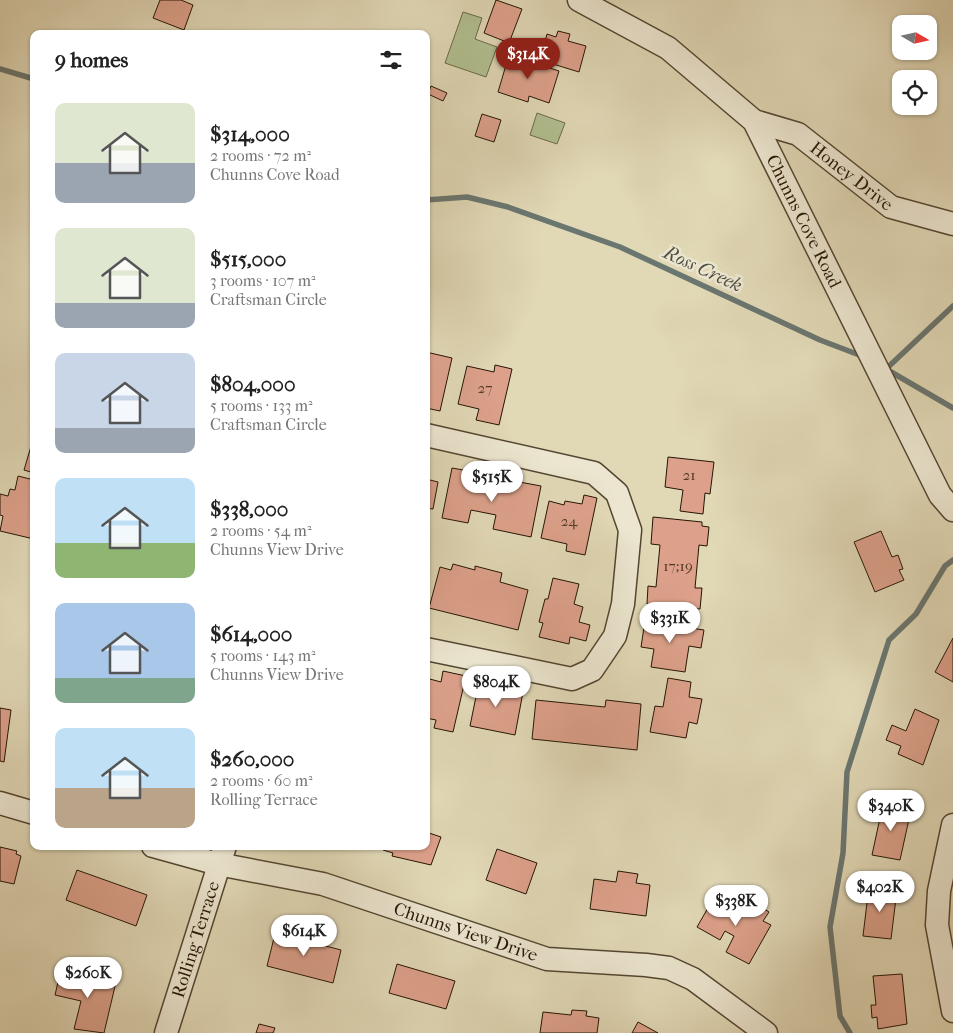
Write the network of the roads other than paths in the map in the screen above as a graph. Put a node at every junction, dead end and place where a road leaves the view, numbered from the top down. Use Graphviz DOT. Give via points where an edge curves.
graph roads {
  1 [pos="579,0"];
  2 [pos="754,121"];
  3 [pos="953,224"];
  4 [pos="430,436"];
  5 [pos="953,510"];
  6 [pos="430,650"];
  7 [pos="0,803"];
  8 [pos="30,812"];
  9 [pos="953,825"];
  10 [pos="183,850"];
  11 [pos="221,855"];
  12 [pos="953,1011"];
  13 [pos="166,1033"];
  14 [pos="766,1033"];
  1 -- 2 [label="street, Chunns Cove Road" via="668,48"];
  2 -- 3 [label="street, Honey Drive" via="798,134 891,207"];
  2 -- 5 [label="street, Chunns Cove Road" via="940,495"];
  4 -- 6 [label="street" via="594,473 617,493 630,530 623,604 615,636 592,670 572,679"];
  7 -- 8 [label="street"];
  9 -- 12 [label="street" via="941,883 937,925"];
  10 -- 11 [label="street, Chunns View Drive"];
  11 -- 13 [label="street, Rolling Terrace"];
  11 -- 14 [label="street, Chunns View Drive" via="323,884 547,959 669,968 694,979"];
}
